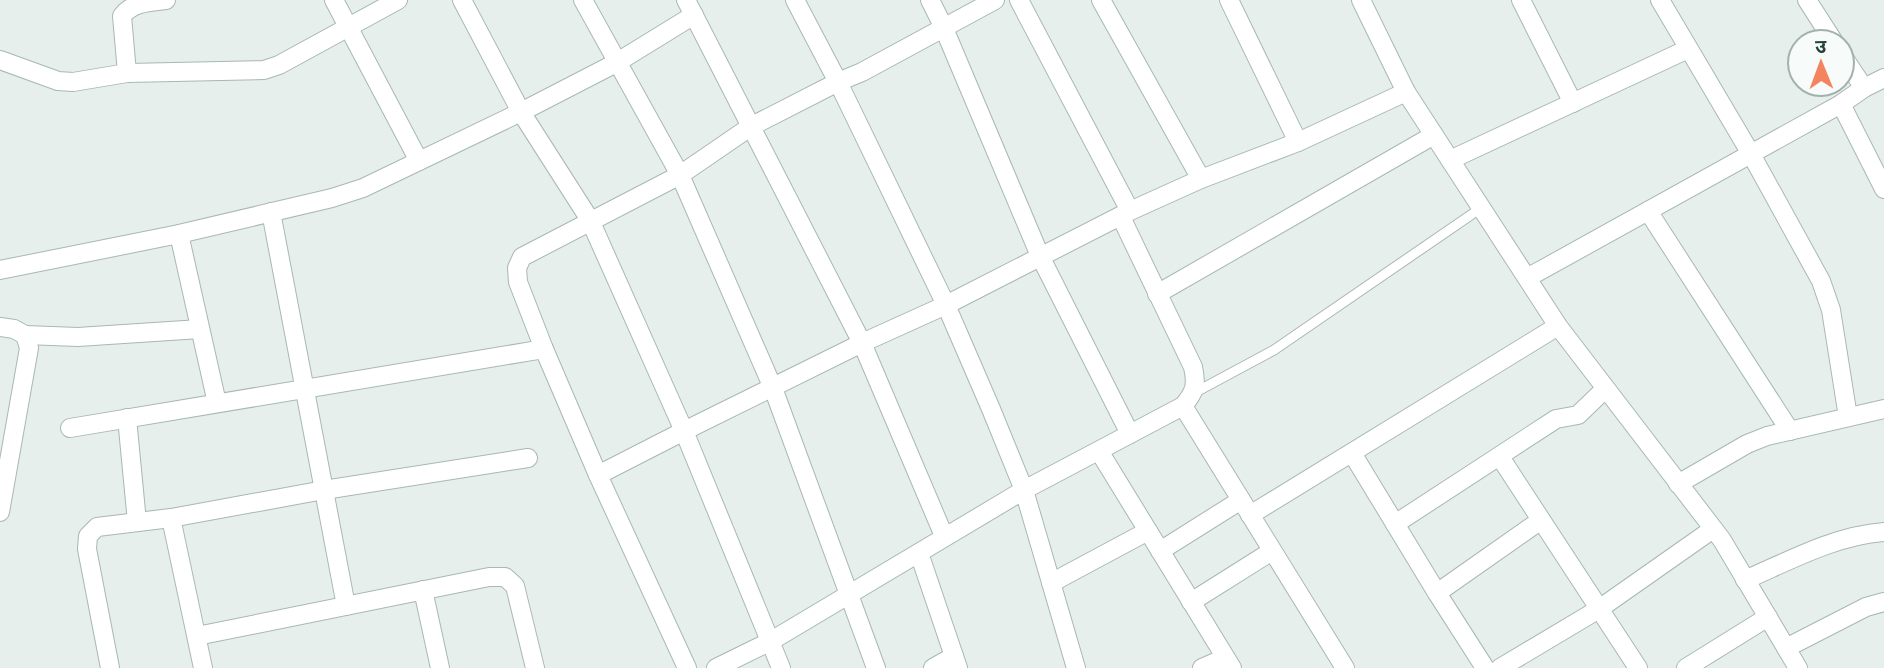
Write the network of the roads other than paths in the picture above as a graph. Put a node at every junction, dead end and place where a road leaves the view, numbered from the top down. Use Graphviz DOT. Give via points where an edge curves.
graph roads {
  1 [pos="166,0"];
  2 [pos="334,0"];
  3 [pos="398,0"];
  4 [pos="462,0"];
  5 [pos="583,0"];
  6 [pos="795,0"];
  7 [pos="930,0"];
  8 [pos="995,0"];
  9 [pos="1019,0"];
  10 [pos="1101,0"];
  11 [pos="1229,0"];
  12 [pos="1361,0"];
  13 [pos="1521,0"];
  14 [pos="1660,0"];
  15 [pos="1807,0"];
  16 [pos="690,8"];
  17 [pos="943,26"];
  18 [pos="1825,28"];
  19 [pos="348,29"];
  20 [pos="1688,48"];
  21 [pos="0,60"];
  22 [pos="616,63"];
  23 [pos="128,73"];
  24 [pos="1856,76"];
  25 [pos="1884,78"];
  26 [pos="838,82"];
  27 [pos="1864,88"];
  28 [pos="1405,92"];
  29 [pos="1573,103"];
  30 [pos="1841,104"];
  31 [pos="521,112"];
  32 [pos="750,127"];
  33 [pos="1434,135"];
  34 [pos="1298,142"];
  35 [pos="1752,154"];
  36 [pos="1450,160"];
  37 [pos="419,162"];
  38 [pos="680,176"];
  39 [pos="1201,179"];
  40 [pos="1882,179"];
  41 [pos="1481,208"];
  42 [pos="1648,211"];
  43 [pos="271,212"];
  44 [pos="1125,214"];
  45 [pos="590,220"];
  46 [pos="178,234"];
  47 [pos="1040,256"];
  48 [pos="0,270"];
  49 [pos="1527,278"];
  50 [pos="1157,294"];
  51 [pos="946,305"];
  52 [pos="1558,326"];
  53 [pos="0,327"];
  54 [pos="200,329"];
  55 [pos="25,335"];
  56 [pos="862,343"];
  57 [pos="544,349"];
  58 [pos="773,388"];
  59 [pos="305,389"];
  60 [pos="1605,390"];
  61 [pos="1188,400"];
  62 [pos="217,403"];
  63 [pos="1884,409"];
  64 [pos="1848,417"];
  65 [pos="127,418"];
  66 [pos="70,428"];
  67 [pos="684,431"];
  68 [pos="1790,431"];
  69 [pos="1130,434"];
  70 [pos="1099,451"];
  71 [pos="1352,453"];
  72 [pos="1500,457"];
  73 [pos="528,458"];
  74 [pos="598,475"];
  75 [pos="1678,484"];
  76 [pos="324,490"];
  77 [pos="1024,490"];
  78 [pos="1246,508"];
  79 [pos="0,512"];
  80 [pos="171,518"];
  81 [pos="1541,520"];
  82 [pos="137,522"];
  83 [pos="1395,524"];
  84 [pos="1713,529"];
  85 [pos="1148,531"];
  86 [pos="1884,533"];
  87 [pos="944,536"];
  88 [pos="1160,551"];
  89 [pos="1272,551"];
  90 [pos="919,553"];
  91 [pos="1745,580"];
  92 [pos="1051,583"];
  93 [pos="423,590"];
  94 [pos="1437,593"];
  95 [pos="850,594"];
  96 [pos="1191,602"];
  97 [pos="1884,602"];
  98 [pos="346,606"];
  99 [pos="1599,609"];
  100 [pos="1768,617"];
  101 [pos="197,636"];
  102 [pos="771,640"];
  103 [pos="1786,648"];
  104 [pos="956,662"];
  105 [pos="1228,663"];
  106 [pos="110,668"];
  107 [pos="204,668"];
  108 [pos="440,668"];
  109 [pos="536,668"];
  110 [pos="687,668"];
  111 [pos="716,668"];
  112 [pos="780,668"];
  113 [pos="876,668"];
  114 [pos="933,668"];
  115 [pos="1076,668"];
  116 [pos="1202,668"];
  117 [pos="1345,668"];
  118 [pos="1485,668"];
  119 [pos="1500,668"];
  120 [pos="1638,668"];
  121 [pos="1686,668"];
  122 [pos="1798,668"];
  1 -- 23 [label="street" via="128,8 122,16"];
  2 -- 19 [label="street"];
  3 -- 19 [label="street"];
  4 -- 31 [label="street"];
  5 -- 22 [label="street"];
  6 -- 26 [label="street"];
  7 -- 17 [label="street"];
  8 -- 17 [label="street"];
  9 -- 44 [label="street"];
  10 -- 39 [label="street"];
  11 -- 34 [label="street"];
  12 -- 28 [label="street"];
  13 -- 29 [label="street"];
  14 -- 20 [label="street"];
  15 -- 18 [label="street"];
  16 -- 22 [label="street"];
  16 -- 32 [label="street"];
  17 -- 26 [label="street"];
  17 -- 47 [label="street"];
  19 -- 23 [label="street" via="264,70"];
  19 -- 37 [label="street"];
  20 -- 29 [label="street"];
  20 -- 35 [label="street"];
  21 -- 23 [label="street" via="58,81"];
  22 -- 31 [label="street"];
  22 -- 38 [label="street"];
  24 -- 27 [label="street"];
  25 -- 27 [label="street"];
  26 -- 32 [label="street"];
  26 -- 51 [label="street"];
  27 -- 30 [label="street"];
  28 -- 33 [label="street"];
  28 -- 34 [label="street"];
  29 -- 36 [label="street"];
  30 -- 35 [label="street"];
  30 -- 40 [label="street"];
  31 -- 37 [label="street"];
  31 -- 45 [label="street"];
  32 -- 38 [label="street"];
  32 -- 56 [label="street"];
  33 -- 36 [label="street"];
  33 -- 50 [label="street"];
  34 -- 39 [label="street"];
  35 -- 42 [label="street"];
  35 -- 64 [label="street" via="1821,281 1831,310"];
  36 -- 41 [label="street"];
  37 -- 43 [label="street" via="363,188"];
  38 -- 45 [label="street"];
  38 -- 58 [label="street"];
  39 -- 44 [label="street"];
  41 -- 49 [label="street"];
  41 -- 61 [label="lane" via="1274,350"];
  42 -- 49 [label="street"];
  42 -- 68 [label="street"];
  43 -- 46 [label="street"];
  43 -- 59 [label="street"];
  44 -- 47 [label="street"];
  44 -- 50 [label="street"];
  45 -- 57 [label="street" via="522,257 517,268"];
  45 -- 67 [label="street"];
  46 -- 48 [label="street"];
  46 -- 54 [label="street"];
  47 -- 51 [label="street"];
  47 -- 69 [label="street"];
  49 -- 52 [label="street"];
  50 -- 61 [label="street" via="1193,367 1196,381"];
  51 -- 56 [label="street"];
  51 -- 77 [label="street"];
  52 -- 60 [label="street"];
  52 -- 71 [label="street"];
  53 -- 55 [label="street"];
  54 -- 55 [label="street" via="78,337"];
  54 -- 62 [label="street"];
  55 -- 79 [label="street" via="29,348"];
  56 -- 58 [label="street"];
  56 -- 87 [label="street"];
  57 -- 59 [label="street"];
  57 -- 74 [label="street"];
  58 -- 67 [label="street"];
  58 -- 95 [label="street"];
  59 -- 62 [label="street"];
  59 -- 76 [label="street"];
  60 -- 72 [label="street" via="1578,415 1556,419"];
  60 -- 75 [label="street"];
  61 -- 69 [label="street"];
  61 -- 78 [label="street"];
  62 -- 65 [label="street"];
  63 -- 64 [label="street"];
  64 -- 68 [label="street"];
  65 -- 66 [label="street"];
  65 -- 82 [label="street"];
  67 -- 74 [label="street"];
  67 -- 102 [label="street"];
  68 -- 75 [label="street" via="1747,444"];
  69 -- 70 [label="street"];
  70 -- 77 [label="street"];
  70 -- 85 [label="street"];
  71 -- 78 [label="street"];
  71 -- 83 [label="street"];
  72 -- 81 [label="street"];
  72 -- 83 [label="street"];
  73 -- 76 [label="street"];
  74 -- 110 [label="street"];
  75 -- 84 [label="street"];
  76 -- 80 [label="street"];
  76 -- 98 [label="street"];
  77 -- 87 [label="street"];
  77 -- 92 [label="street"];
  78 -- 88 [label="street"];
  78 -- 89 [label="street"];
  80 -- 82 [label="street"];
  80 -- 101 [label="street"];
  81 -- 94 [label="street"];
  81 -- 99 [label="street"];
  82 -- 106 [label="street" via="97,527 88,536"];
  83 -- 94 [label="street"];
  84 -- 91 [label="street"];
  84 -- 99 [label="street"];
  85 -- 88 [label="street"];
  85 -- 92 [label="street"];
  86 -- 91 [label="street" via="1836,541"];
  87 -- 90 [label="street"];
  88 -- 96 [label="street"];
  89 -- 96 [label="street"];
  89 -- 117 [label="street"];
  90 -- 95 [label="street"];
  90 -- 104 [label="street"];
  91 -- 100 [label="street"];
  92 -- 115 [label="street"];
  93 -- 98 [label="street"];
  93 -- 108 [label="street"];
  93 -- 109 [label="street" via="505,577 515,586"];
  94 -- 118 [label="street"];
  95 -- 102 [label="street"];
  95 -- 113 [label="street"];
  96 -- 105 [label="street"];
  97 -- 103 [label="street"];
  98 -- 101 [label="street"];
  99 -- 119 [label="street"];
  99 -- 120 [label="street"];
  100 -- 103 [label="street"];
  100 -- 121 [label="street"];
  101 -- 107 [label="street"];
  102 -- 111 [label="street"];
  102 -- 112 [label="street"];
  103 -- 122 [label="street"];
  104 -- 114 [label="street"];
  105 -- 116 [label="street"];
}
